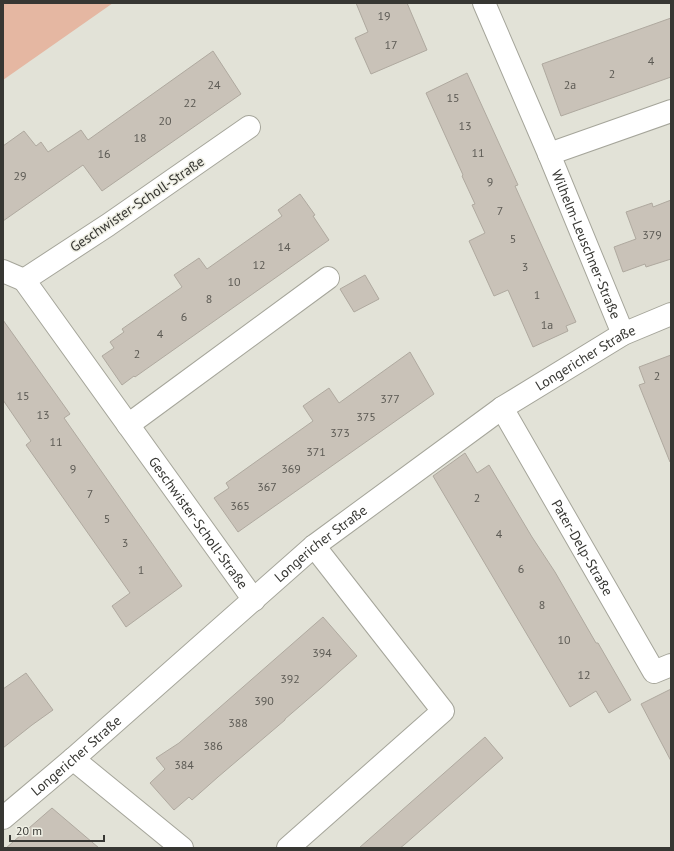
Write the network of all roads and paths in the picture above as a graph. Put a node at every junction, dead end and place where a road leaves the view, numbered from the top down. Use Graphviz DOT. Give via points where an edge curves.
graph roads {
  1 [pos="484,3"];
  2 [pos="671,110"];
  3 [pos="249,127"];
  4 [pos="549,154"];
  5 [pos="3,271"];
  6 [pos="328,278"];
  7 [pos="24,280"];
  8 [pos="671,314"];
  9 [pos="623,334"];
  10 [pos="502,408"];
  11 [pos="128,425"];
  12 [pos="314,546"];
  13 [pos="254,600"];
  14 [pos="671,665"];
  15 [pos="74,758"];
  16 [pos="3,818"];
  17 [pos="182,848"];
  18 [pos="288,848"];
  1 -- 4 [label="street, Wilhelm-Leuschner-Straße"];
  2 -- 4 [label="street, Wilhelm-Leuschner-Straße"];
  3 -- 7 [label="street, Geschwister-Scholl-Straße"];
  4 -- 9 [label="street, Wilhelm-Leuschner-Straße"];
  5 -- 7 [label="street"];
  6 -- 11 [label="street"];
  7 -- 11 [label="street, Geschwister-Scholl-Straße"];
  8 -- 9 [label="street, Longericher Straße"];
  9 -- 10 [label="street, Longericher Straße"];
  10 -- 12 [label="street, Longericher Straße"];
  10 -- 14 [label="street, Pater-Delp-Straße" via="654,672"];
  11 -- 13 [label="street, Geschwister-Scholl-Straße"];
  12 -- 13 [label="street, Longericher Straße"];
  12 -- 18 [label="street" via="443,710"];
  13 -- 15 [label="street, Longericher Straße"];
  15 -- 16 [label="street, Longericher Straße"];
  15 -- 17 [label="street"];
}
